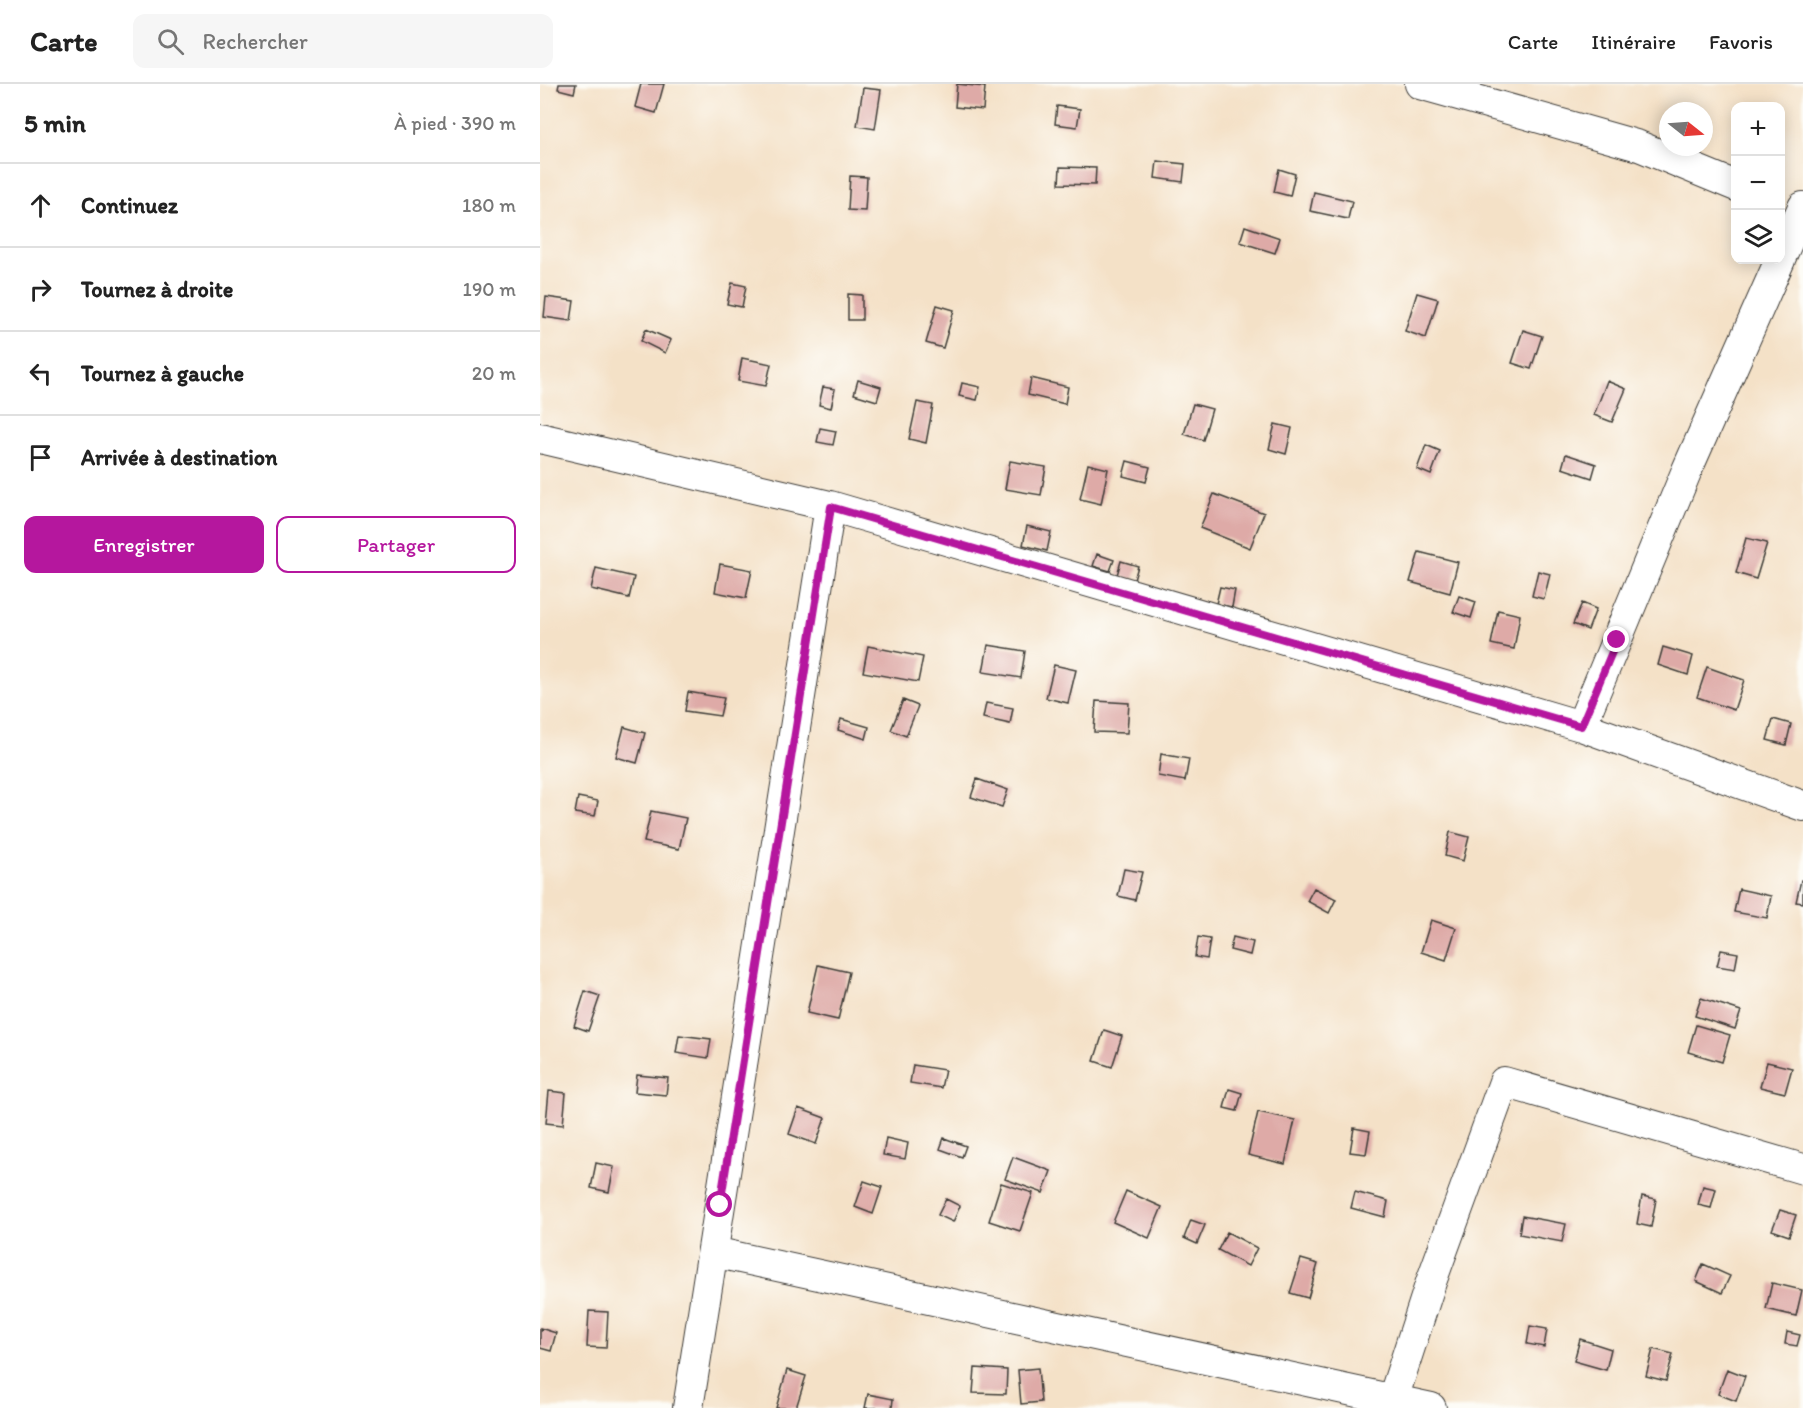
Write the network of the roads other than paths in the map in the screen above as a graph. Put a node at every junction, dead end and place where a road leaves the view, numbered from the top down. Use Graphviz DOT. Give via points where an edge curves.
graph roads {
  1 [pos="1420,84"];
  2 [pos="1731,184"];
  3 [pos="1797,210"];
  4 [pos="1785,245"];
  5 [pos="1778,264"];
  6 [pos="540,438"];
  7 [pos="831,507"];
  8 [pos="1581,726"];
  9 [pos="1803,806"];
  10 [pos="1803,1169"];
  11 [pos="713,1252"];
  12 [pos="1391,1404"];
  13 [pos="688,1408"];
  14 [pos="1431,1408"];
  1 -- 2 [label="street" via="1640,146"];
  3 -- 4 [label="street"];
  5 -- 8 [label="street"];
  6 -- 7 [label="street"];
  7 -- 8 [label="street"];
  7 -- 11 [label="street"];
  8 -- 9 [label="street"];
  10 -- 12 [label="street" via="1504,1082"];
  11 -- 12 [label="street"];
  11 -- 13 [label="street"];
  12 -- 14 [label="street"];
}
